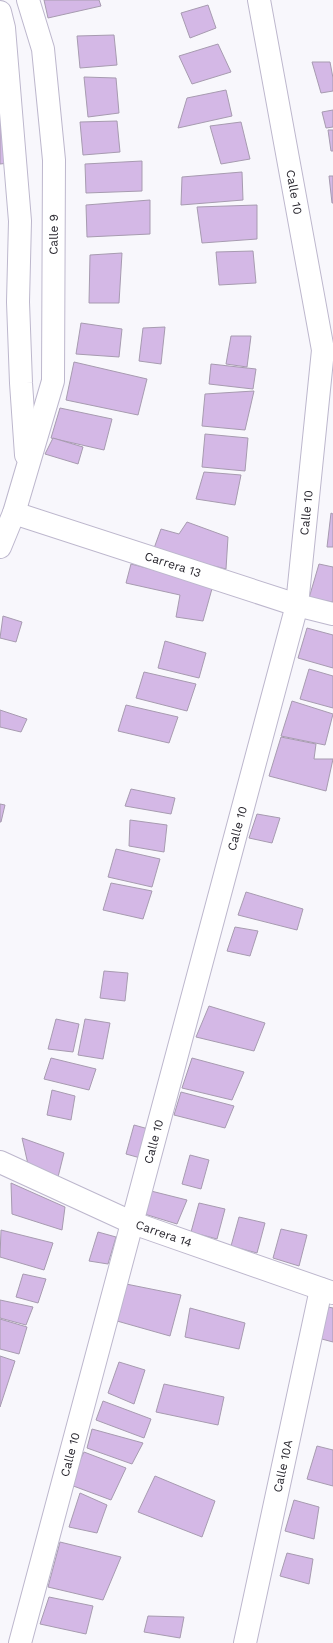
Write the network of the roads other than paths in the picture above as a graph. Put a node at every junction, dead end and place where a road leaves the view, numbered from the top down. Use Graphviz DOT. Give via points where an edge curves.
graph roads {
  1 [pos="8,0"];
  2 [pos="259,0"];
  3 [pos="0,3"];
  4 [pos="30,9"];
  5 [pos="1,23"];
  6 [pos="27,468"];
  7 [pos="14,513"];
  8 [pos="0,547"];
  9 [pos="297,605"];
  10 [pos="333,614"];
  11 [pos="0,1162"];
  12 [pos="132,1223"];
  13 [pos="327,1291"];
  14 [pos="20,1643"];
  15 [pos="246,1643"];
  1 -- 3 [label="street"];
  2 -- 9 [label="street, Calle 10" via="323,350"];
  4 -- 5 [label="street"];
  4 -- 6 [label="street, Calle 9" via="43,49 54,160 52,382"];
  5 -- 6 [label="street, Calle 9" via="20,221 18,302"];
  6 -- 7 [label="street, Calle 9"];
  7 -- 8 [label="street, Calle 9"];
  7 -- 9 [label="street, Carrera 13"];
  9 -- 10 [label="street, Carrera 13"];
  9 -- 12 [label="street, Calle 10"];
  11 -- 12 [label="street, Carrera 14"];
  12 -- 13 [label="street, Carrera 14"];
  12 -- 14 [label="street, Calle 10"];
  13 -- 15 [label="street, Calle 10A"];
}
